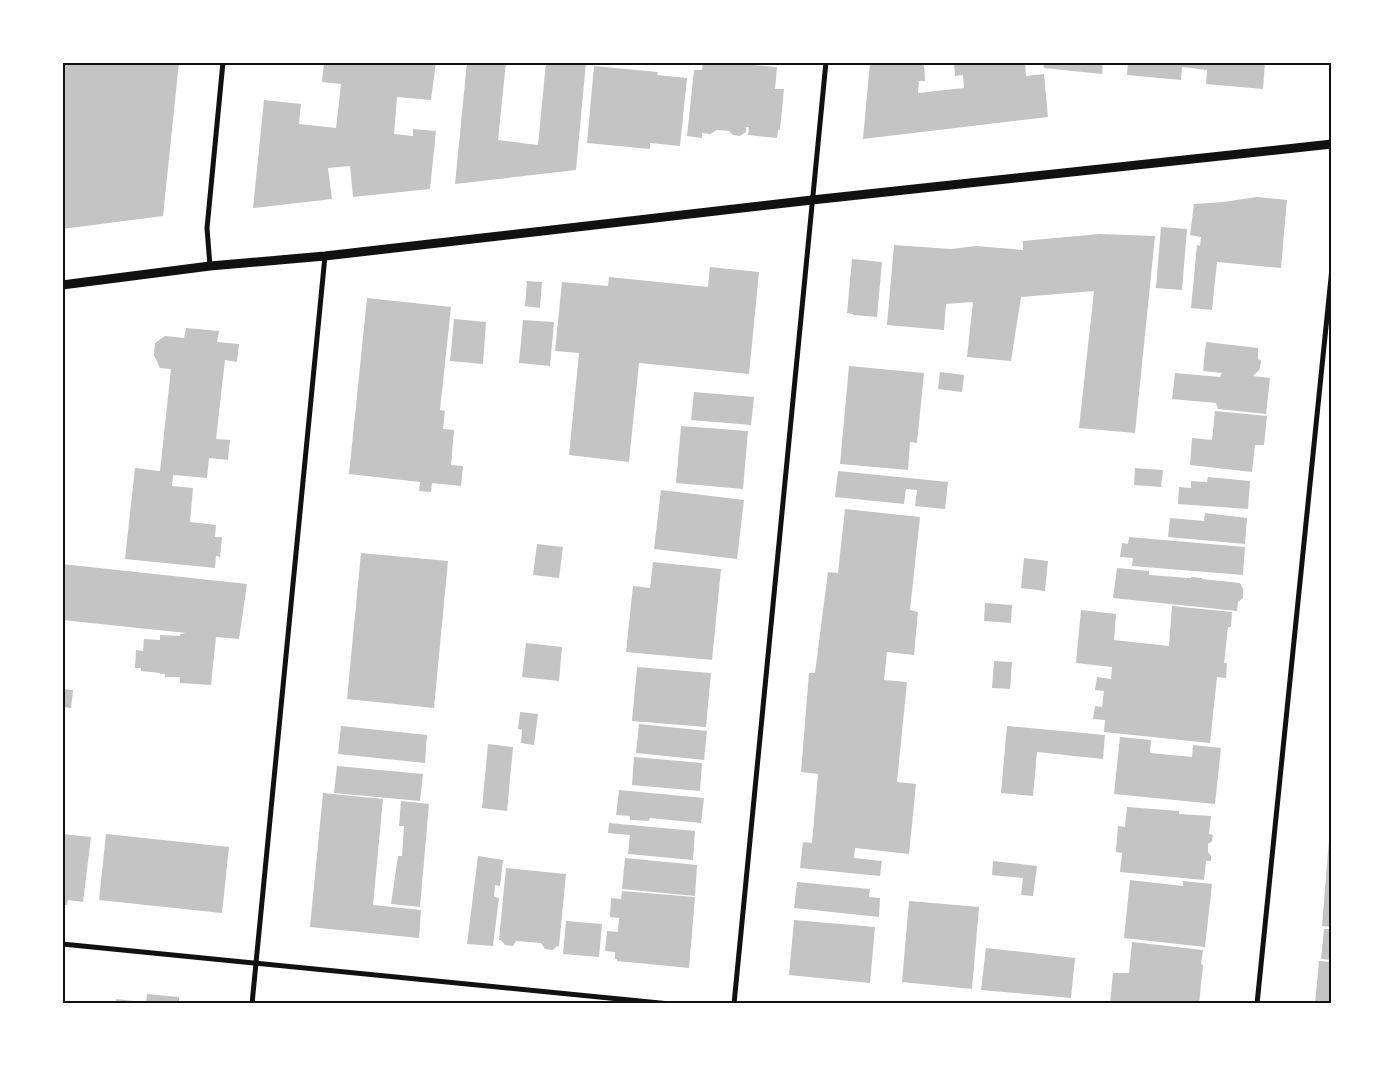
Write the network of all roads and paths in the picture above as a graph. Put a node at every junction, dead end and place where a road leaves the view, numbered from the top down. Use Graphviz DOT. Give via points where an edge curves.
graph roads {
  1 [pos="223,62"];
  2 [pos="826,62"];
  3 [pos="1332,144"];
  4 [pos="812,200"];
  5 [pos="325,256"];
  6 [pos="210,266"];
  7 [pos="1332,268"];
  8 [pos="62,285"];
  9 [pos="62,944"];
  10 [pos="256,962"];
  11 [pos="252,1004"];
  12 [pos="670,1004"];
  13 [pos="734,1004"];
  14 [pos="1257,1004"];
  1 -- 6 [label="street" via="208,228"];
  2 -- 4 [label="street"];
  3 -- 4 [label="street"];
  4 -- 5 [label="street"];
  4 -- 13 [label="street"];
  5 -- 6 [label="street"];
  5 -- 10 [label="street"];
  6 -- 8 [label="street"];
  7 -- 14 [label="street"];
  9 -- 10 [label="street"];
  10 -- 11 [label="street"];
  10 -- 12 [label="street"];
}
